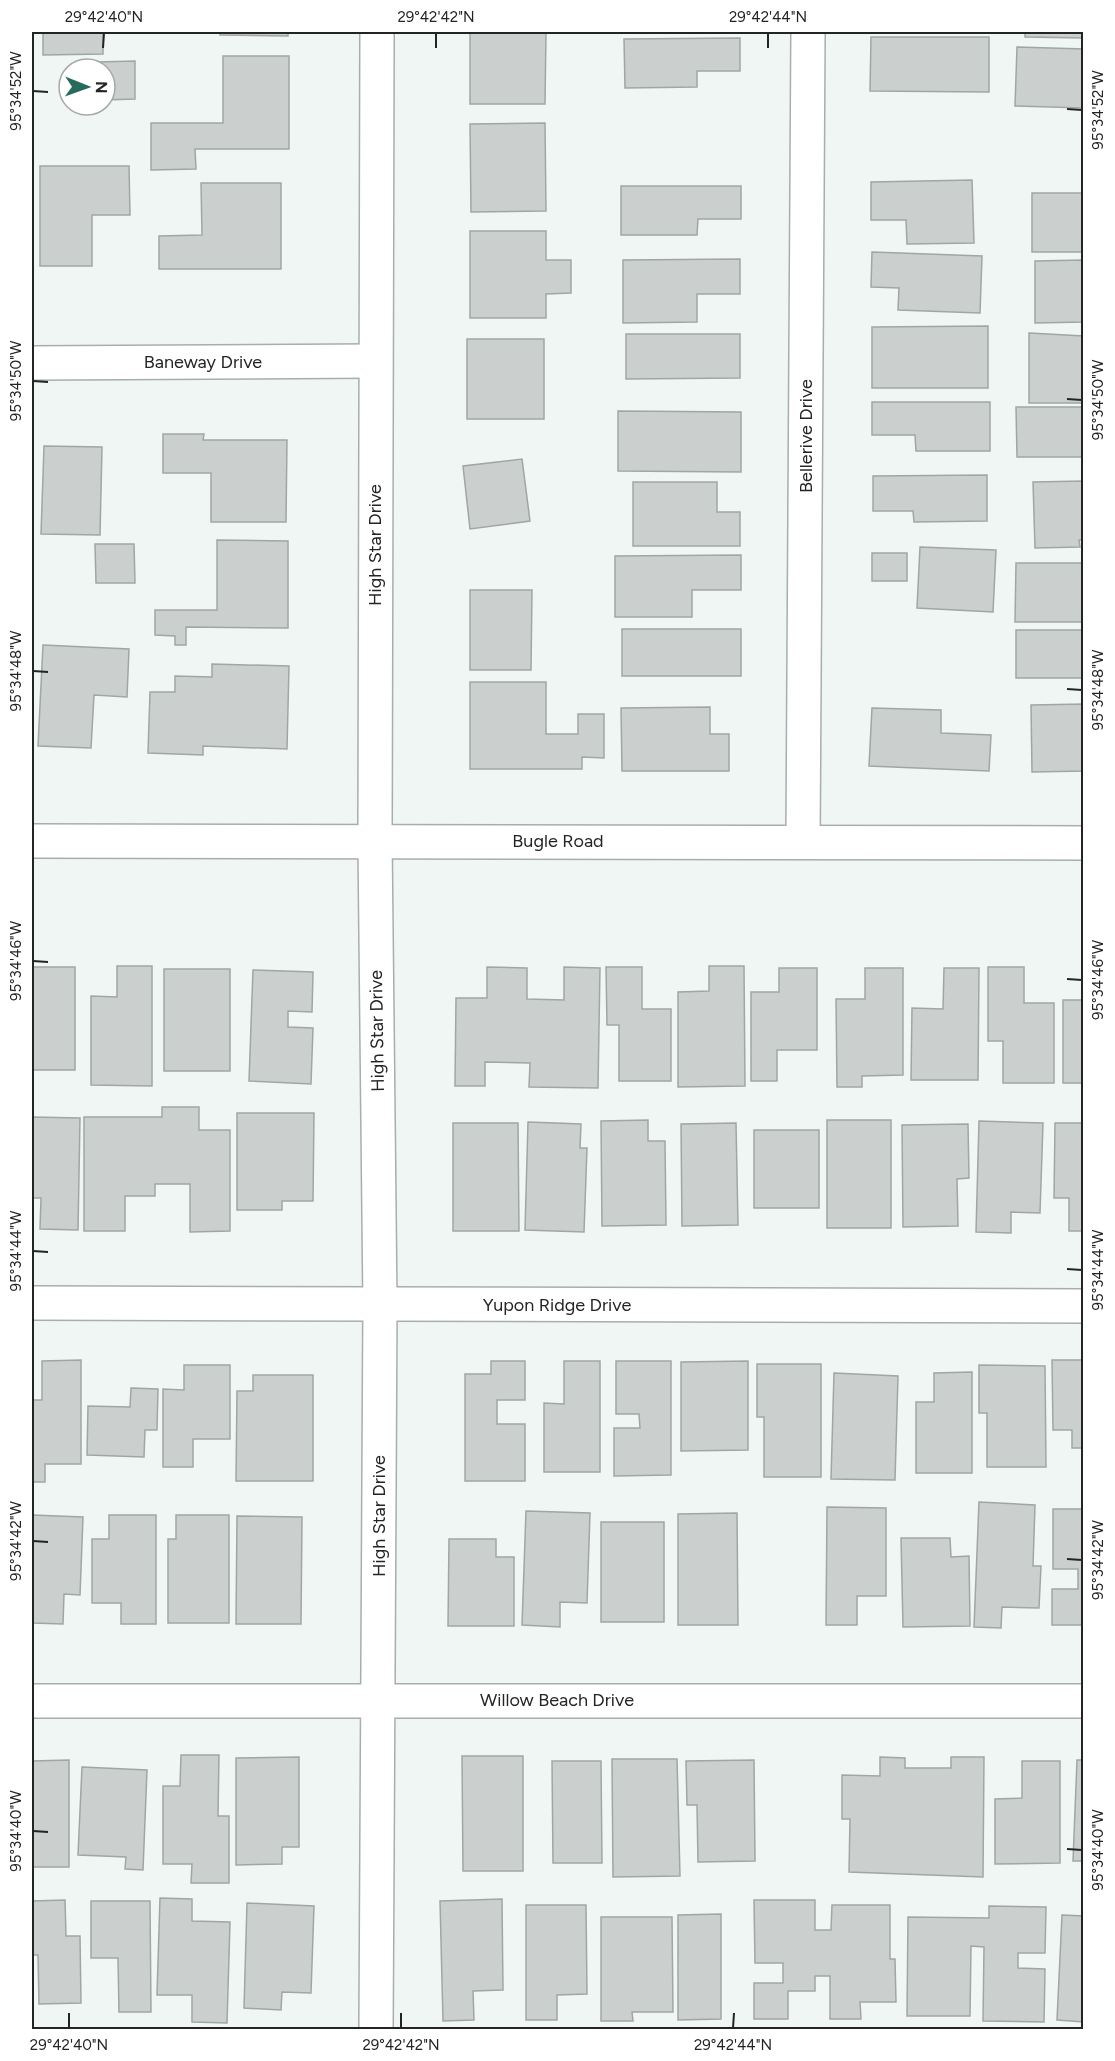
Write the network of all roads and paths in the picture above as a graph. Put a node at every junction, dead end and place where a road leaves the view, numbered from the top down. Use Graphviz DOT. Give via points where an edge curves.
graph roads {
  1 [pos="377,32"];
  2 [pos="808,32"];
  3 [pos="375,361"];
  4 [pos="32,363"];
  5 [pos="32,841"];
  6 [pos="375,841"];
  7 [pos="804,841"];
  8 [pos="1083,843"];
  9 [pos="32,1302"];
  10 [pos="380,1305"];
  11 [pos="1083,1306"];
  12 [pos="378,1700"];
  13 [pos="32,1701"];
  14 [pos="1083,1701"];
  15 [pos="376,2030"];
  1 -- 3 [label="street, High Star Drive"];
  2 -- 7 [label="street, Bellerive Drive"];
  3 -- 4 [label="street, Baneway Drive"];
  3 -- 6 [label="street, High Star Drive"];
  5 -- 6 [label="street, Bugle Road"];
  6 -- 7 [label="street, Bugle Road"];
  6 -- 10 [label="street, High Star Drive"];
  7 -- 8 [label="street, Bugle Road"];
  9 -- 10 [label="street, Yupon Ridge Drive"];
  10 -- 11 [label="street, Yupon Ridge Drive"];
  10 -- 12 [label="street, High Star Drive"];
  12 -- 13 [label="street, Willow Beach Drive"];
  12 -- 14 [label="street, Willow Beach Drive"];
  12 -- 15 [label="street, High Star Drive"];
}
